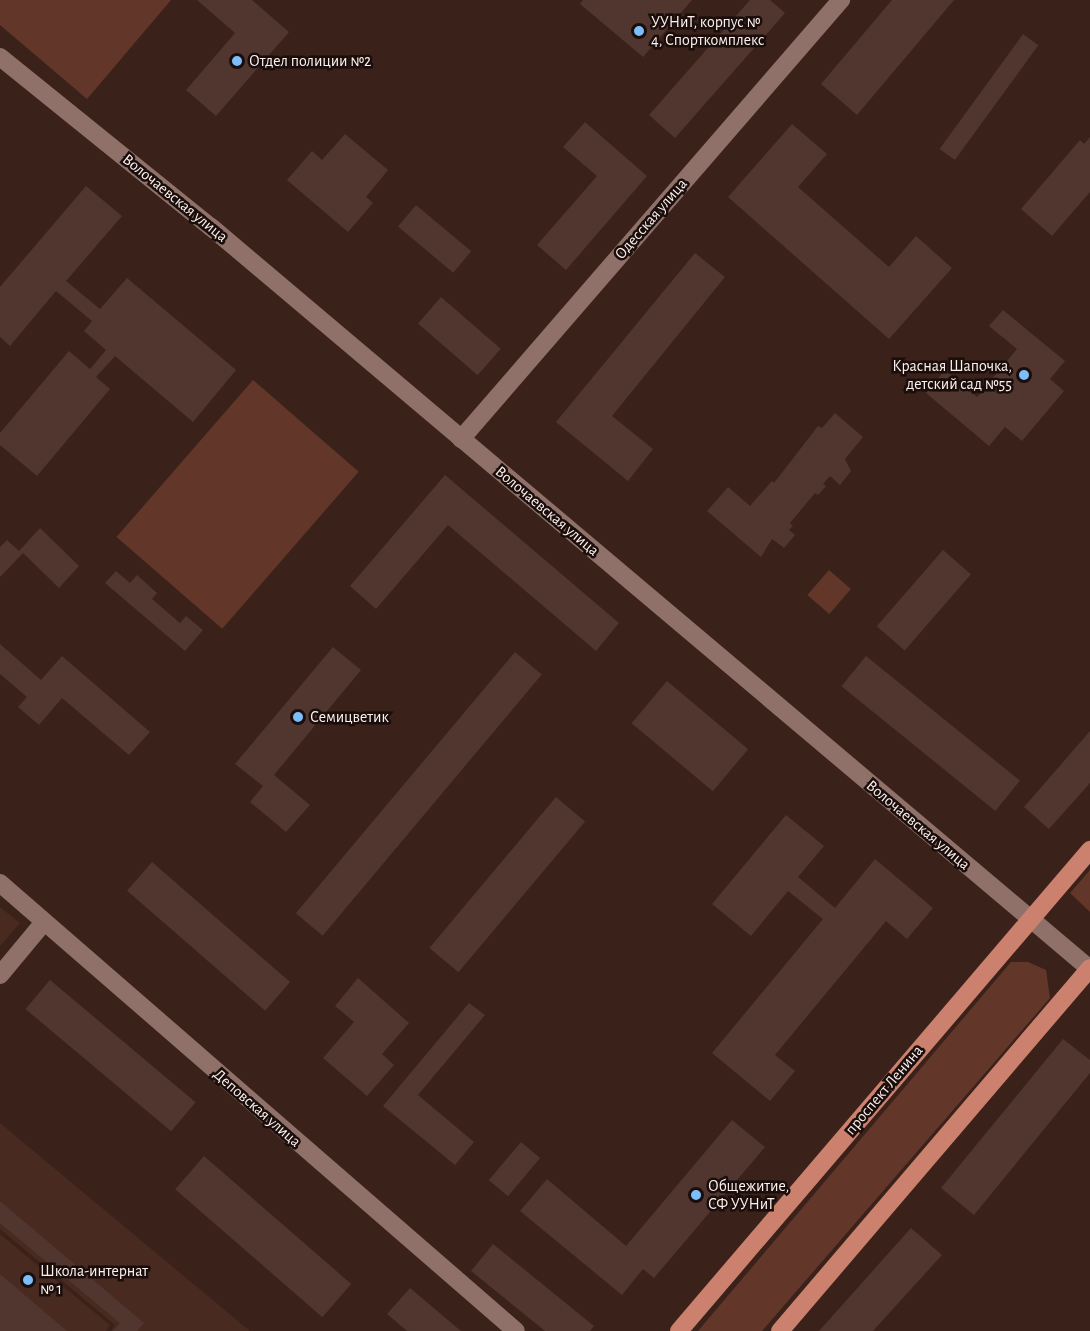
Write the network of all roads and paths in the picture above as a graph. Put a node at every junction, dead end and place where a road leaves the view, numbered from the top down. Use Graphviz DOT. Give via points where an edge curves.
graph roads {
  1 [pos="841,0"];
  2 [pos="0,57"];
  3 [pos="461,439"];
  4 [pos="1090,850"];
  5 [pos="0,883"];
  6 [pos="1030,919"];
  7 [pos="44,922"];
  8 [pos="1090,969"];
  9 [pos="0,975"];
  10 [pos="516,1331"];
  11 [pos="679,1331"];
  12 [pos="780,1331"];
  1 -- 3 [label="street, Одесская улица"];
  2 -- 3 [label="street, Волочаевская улица" via="211,227"];
  3 -- 6 [label="street, Волочаевская улица"];
  4 -- 6 [label="main road, проспект Ленина"];
  5 -- 7 [label="street, Деповская улица"];
  6 -- 8 [label="street, Волочаевская улица"];
  6 -- 11 [label="main road, проспект Ленина"];
  7 -- 9 [label="street"];
  7 -- 10 [label="street, Деповская улица"];
  8 -- 12 [label="main road"];
}
